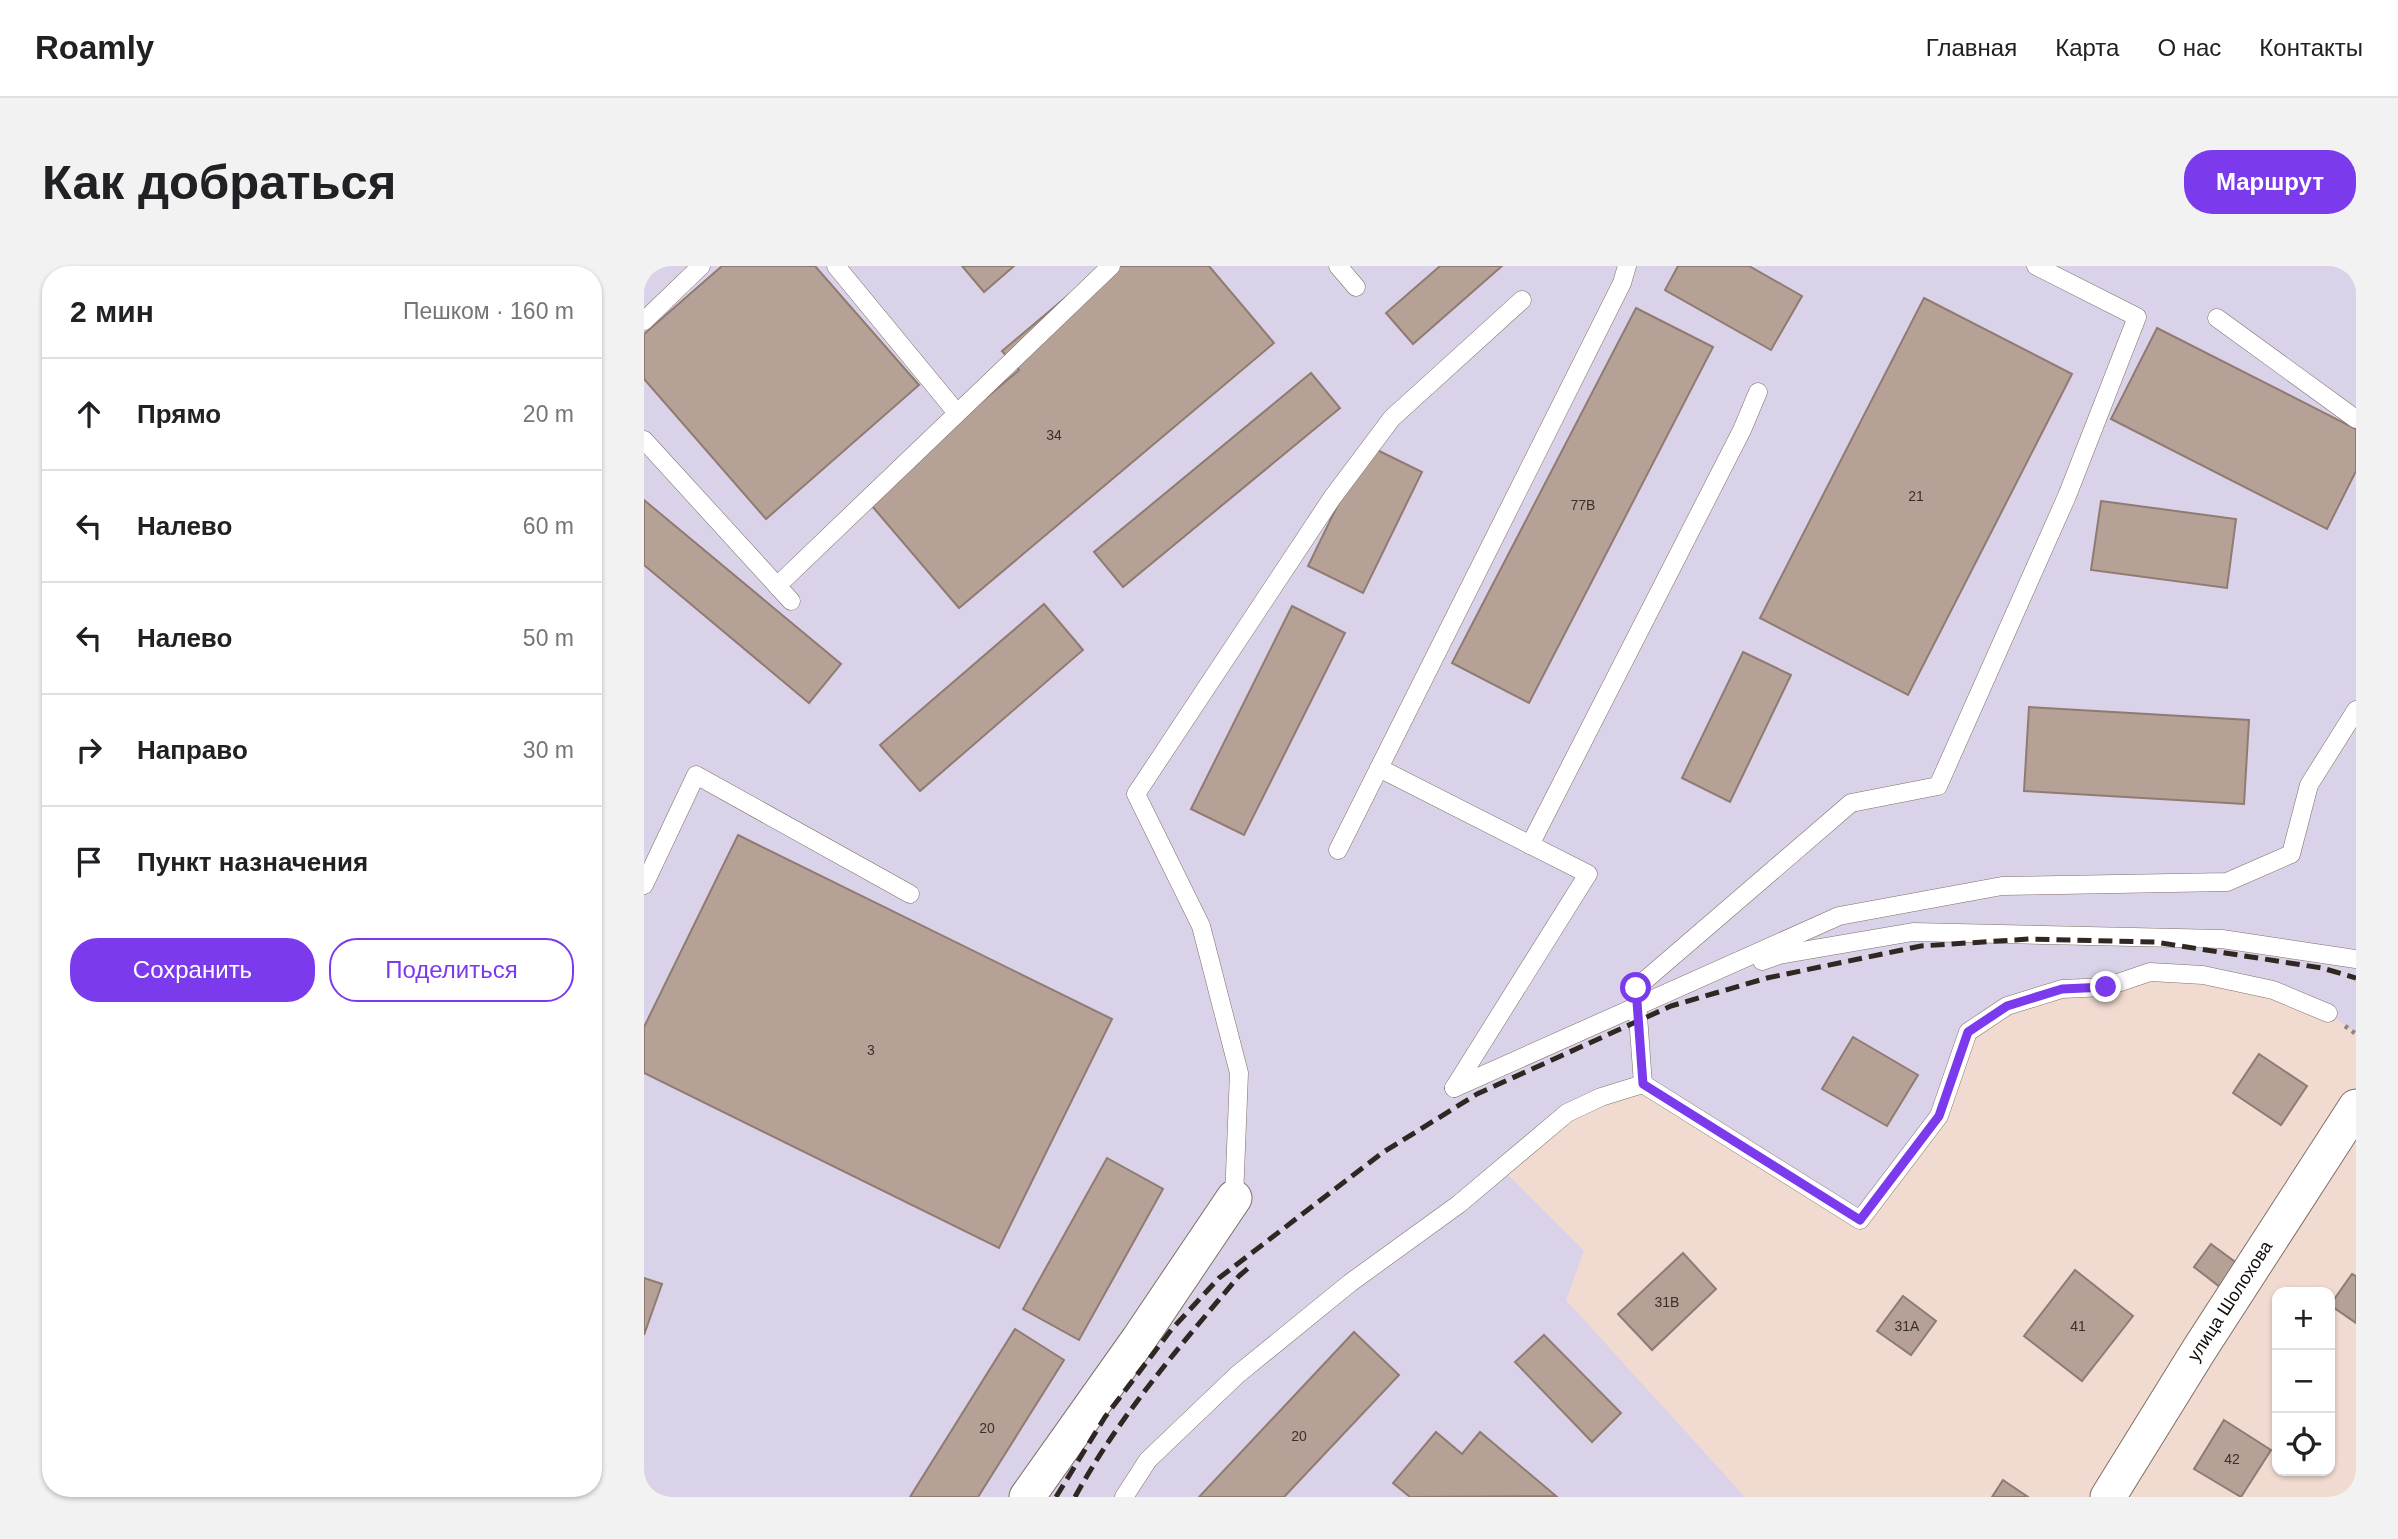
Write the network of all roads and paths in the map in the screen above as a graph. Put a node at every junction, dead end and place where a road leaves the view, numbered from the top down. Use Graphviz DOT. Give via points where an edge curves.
graph roads {
  1 [pos="701,266"];
  2 [pos="836,266"];
  3 [pos="1111,266"];
  4 [pos="1338,266"];
  5 [pos="1627,266"];
  6 [pos="2036,266"];
  7 [pos="1356,287"];
  8 [pos="1522,300"];
  9 [pos="2217,318"];
  10 [pos="644,321"];
  11 [pos="1758,392"];
  12 [pos="957,414"];
  13 [pos="2356,419"];
  14 [pos="644,440"];
  15 [pos="777,586"];
  16 [pos="791,601"];
  17 [pos="2356,710"];
  18 [pos="1379,768"];
  19 [pos="1530,845"];
  20 [pos="1338,850"];
  21 [pos="644,884"];
  22 [pos="910,894"];
  23 [pos="2356,959"];
  24 [pos="1643,1004"];
  25 [pos="2328,1013"];
  26 [pos="1643,1084"];
  27 [pos="2356,1107"];
  28 [pos="1234,1198"];
  29 [pos="1027,1497"];
  30 [pos="1124,1497"];
  31 [pos="2108,1497"];
  1 -- 10 [label="lane"];
  2 -- 12 [label="lane"];
  3 -- 12 [label="lane"];
  4 -- 7 [label="lane"];
  5 -- 18 [label="lane"];
  6 -- 24 [label="lane" via="2137,317 2067,496 1938,786 1851,803 1636,988"];
  8 -- 28 [label="lane" via="1392,418 1332,498 1136,794 1201,926 1239,1073"];
  9 -- 13 [label="lane"];
  11 -- 19 [label="lane"];
  12 -- 15 [label="lane"];
  14 -- 15 [label="lane"];
  15 -- 16 [label="lane"];
  17 -- 24 [label="lane" via="2309,785 2291,854 2227,882 2002,886 1839,916"];
  18 -- 19 [label="lane"];
  18 -- 20 [label="lane"];
  19 -- 24 [label="lane" via="1588,874 1454,1088"];
  21 -- 22 [label="lane" via="696,775"];
  23 -- 24 [label="lane" via="2222,939 1913,932 1779,955"];
  24 -- 26 [label="lane"];
  25 -- 26 [label="lane" via="2273,990 2203,975 2150,972 2106,987 2062,989 2007,1006 1968,1032 1939,1116 1860,1220"];
  26 -- 30 [label="lane" via="1567,1113 1459,1204 1350,1283 1227,1385 1149,1460"];
  27 -- 31 [label="street, улица Шолохова"];
  28 -- 29 [label="street"];
}
